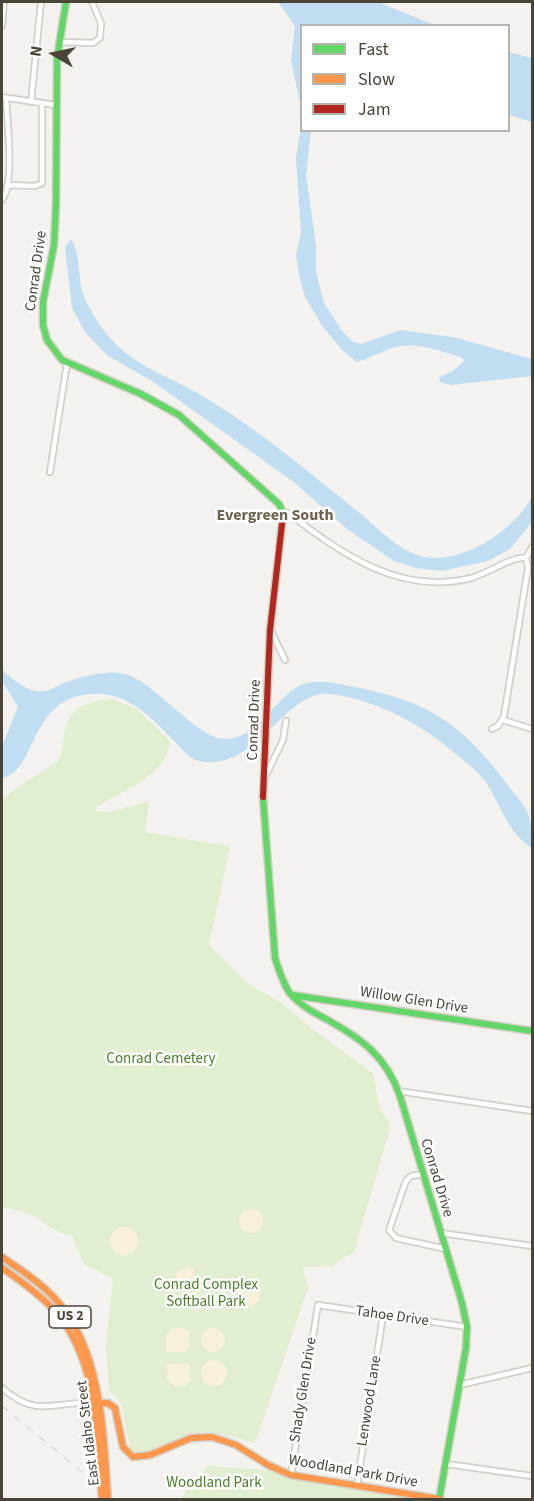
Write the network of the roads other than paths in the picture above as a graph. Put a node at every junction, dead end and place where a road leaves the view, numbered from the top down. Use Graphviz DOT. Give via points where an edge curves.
graph roads {
  1 [pos="4,2"];
  2 [pos="41,2"];
  3 [pos="66,2"];
  4 [pos="92,2"];
  5 [pos="2,26"];
  6 [pos="60,42"];
  7 [pos="4,98"];
  8 [pos="31,102"];
  9 [pos="42,104"];
  10 [pos="55,105"];
  11 [pos="7,185"];
  12 [pos="2,200"];
  13 [pos="67,363"];
  14 [pos="50,472"];
  15 [pos="283,512"];
  16 [pos="532,547"];
  17 [pos="526,558"];
  18 [pos="270,625"];
  19 [pos="285,660"];
  20 [pos="503,720"];
  21 [pos="286,721"];
  22 [pos="492,729"];
  23 [pos="532,729"];
  24 [pos="264,786"];
  25 [pos="292,996"];
  26 [pos="532,1031"];
  27 [pos="398,1091"];
  28 [pos="532,1111"];
  29 [pos="423,1174"];
  30 [pos="441,1233"];
  31 [pos="532,1246"];
  32 [pos="446,1249"];
  33 [pos="2,1257"];
  34 [pos="2,1268"];
  35 [pos="318,1305"];
  36 [pos="383,1315"];
  37 [pos="467,1327"];
  38 [pos="532,1368"];
  39 [pos="460,1385"];
  40 [pos="2,1388"];
  41 [pos="96,1403"];
  42 [pos="446,1464"];
  43 [pos="291,1475"];
  44 [pos="532,1476"];
  45 [pos="357,1486"];
  46 [pos="439,1499"];
  47 [pos="102,1500"];
  48 [pos="108,1500"];
  1 -- 5 [label="street"];
  2 -- 8 [label="street"];
  3 -- 6 [label="main road, Conrad Drive"];
  4 -- 6 [label="street" via="101,22 100,38 93,43"];
  6 -- 10 [label="main road, Conrad Drive"];
  7 -- 8 [label="street"];
  7 -- 11 [label="street"];
  8 -- 9 [label="street"];
  9 -- 10 [label="street"];
  9 -- 11 [label="street" via="42,183"];
  10 -- 13 [label="main road, Conrad Drive" via="55,233 42,322 48,343"];
  11 -- 12 [label="street"];
  13 -- 14 [label="street"];
  13 -- 15 [label="main road, Conrad Drive" via="148,397 179,415 259,485"];
  15 -- 17 [label="street" via="362,562 404,580 460,581 486,574 518,557"];
  15 -- 18 [label="main road, Conrad Drive"];
  16 -- 17 [label="street"];
  17 -- 20 [label="street" via="528,568"];
  18 -- 19 [label="street"];
  18 -- 24 [label="main road, Conrad Drive"];
  20 -- 22 [label="street"];
  20 -- 23 [label="street"];
  21 -- 24 [label="street" via="283,740"];
  24 -- 25 [label="main road, Conrad Drive" via="275,958 280,977"];
  25 -- 26 [label="main road, Willow Glen Drive"];
  25 -- 27 [label="main road, Conrad Drive" via="309,1012 373,1049 385,1063"];
  27 -- 28 [label="street"];
  27 -- 29 [label="main road, Conrad Drive"];
  29 -- 30 [label="main road, Conrad Drive"];
  29 -- 32 [label="street" via="406,1180 390,1232 396,1238"];
  30 -- 31 [label="street"];
  30 -- 32 [label="main road, Conrad Drive"];
  32 -- 37 [label="main road, Conrad Drive"];
  33 -- 41 [label="main road, East Idaho Street / US 2" via="38,1281 71,1319 91,1359"];
  34 -- 41 [label="main road, East Idaho Street / US 2" via="40,1294 63,1321 86,1368"];
  35 -- 36 [label="street, Tahoe Drive"];
  35 -- 43 [label="street, Shady Glen Drive"];
  36 -- 37 [label="street, Tahoe Drive"];
  36 -- 45 [label="street, Lenwood Lane"];
  37 -- 39 [label="main road, Conrad Drive"];
  38 -- 39 [label="street"];
  39 -- 42 [label="main road, Conrad Drive"];
  40 -- 41 [label="street" via="21,1403 34,1407"];
  41 -- 43 [label="main road, Woodland Park Drive" via="115,1408 123,1447 133,1457 148,1456 191,1438 212,1437 239,1445 269,1467"];
  41 -- 47 [label="main road, East Idaho Street / US 2"];
  41 -- 48 [label="main road, East Idaho Street / US 2"];
  42 -- 44 [label="street"];
  42 -- 46 [label="main road, Conrad Drive"];
  43 -- 45 [label="main road, Woodland Park Drive"];
  45 -- 46 [label="main road, Woodland Park Drive"];
}
